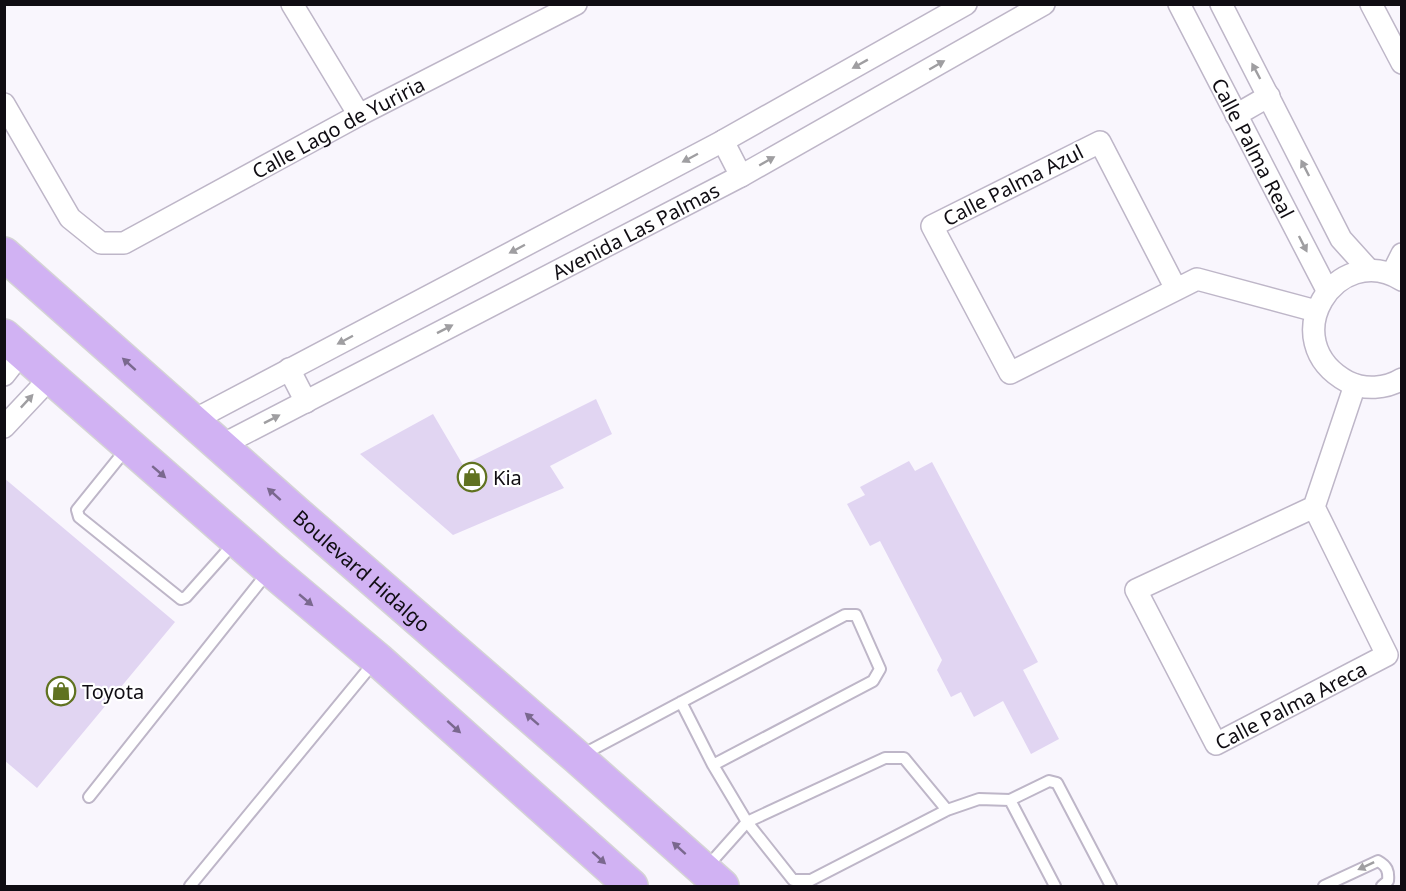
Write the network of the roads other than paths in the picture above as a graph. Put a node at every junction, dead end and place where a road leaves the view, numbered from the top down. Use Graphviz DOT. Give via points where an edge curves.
graph roads {
  1 [pos="292,4"];
  2 [pos="576,4"];
  3 [pos="966,4"];
  4 [pos="1044,4"];
  5 [pos="1179,4"];
  6 [pos="1221,4"];
  7 [pos="1371,4"];
  8 [pos="1401,63"];
  9 [pos="1269,96"];
  10 [pos="4,104"];
  11 [pos="359,115"];
  12 [pos="1236,115"];
  13 [pos="723,141"];
  14 [pos="741,176"];
  15 [pos="4,254"];
  16 [pos="1401,254"];
  17 [pos="1369,270"];
  18 [pos="1397,277"];
  19 [pos="1176,288"];
  20 [pos="1328,290"];
  21 [pos="1316,311"];
  22 [pos="10,354"];
  23 [pos="289,369"];
  24 [pos="51,377"];
  25 [pos="1401,379"];
  26 [pos="1355,385"];
  27 [pos="306,402"];
  28 [pos="192,421"];
  29 [pos="4,427"];
  30 [pos="129,446"];
  31 [pos="220,446"];
  32 [pos="1314,507"];
  33 [pos="237,539"];
  34 [pos="270,569"];
  35 [pos="377,659"];
  36 [pos="681,702"];
  37 [pos="578,758"];
  38 [pos="713,765"];
  39 [pos="89,797"];
  40 [pos="1010,800"];
  41 [pos="947,810"];
  42 [pos="747,822"];
  43 [pos="713,879"];
  44 [pos="190,886"];
  45 [pos="631,886"];
  46 [pos="1055,886"];
  47 [pos="1111,886"];
  48 [pos="1324,886"];
  49 [pos="1382,886"];
  1 -- 11 [label="street"];
  2 -- 11 [label="street, Calle Lago de Yuriria"];
  3 -- 13 [label="street, Avenida Las Palmas, one-way"];
  14 -- 4 [label="street, Avenida Las Palmas, one-way"];
  5 -- 12 [label="street, Calle Palma Real"];
  9 -- 6 [label="street, Calle Palma Real, one-way"];
  7 -- 8 [label="street"];
  9 -- 12 [label="street"];
  17 -- 9 [label="street, Calle Palma Real, one-way" via="1341,239"];
  10 -- 11 [label="street, Calle Lago de Yuriria" via="70,218 101,243 124,243"];
  12 -- 20 [label="street, Calle Palma Real, one-way"];
  13 -- 14 [label="street"];
  13 -- 23 [label="street, Avenida Las Palmas, one-way"];
  27 -- 14 [label="street, Avenida Las Palmas, one-way"];
  28 -- 15 [label="main road, Boulevard Hidalgo, one-way"];
  16 -- 18 [label="street"];
  17 -- 18 [label="street"];
  17 -- 20 [label="street" via="1346,276"];
  19 -- 19 [label="street, Calle Palma Azul" via="1011,373 932,226 1100,142"];
  19 -- 21 [label="street, Calle Palma Azul" via="1197,279"];
  20 -- 21 [label="street"];
  21 -- 26 [label="street" via="1313,334 1320,357 1335,375"];
  22 -- 24 [label="main road"];
  23 -- 27 [label="street"];
  23 -- 28 [label="street, Avenida Las Palmas"];
  29 -- 24 [label="street, one-way"];
  24 -- 30 [label="main road"];
  25 -- 26 [label="street" via="1377,388"];
  26 -- 32 [label="street"];
  31 -- 27 [label="street, Avenida Las Palmas, one-way"];
  28 -- 31 [label="main road, Boulevard Hidalgo"];
  30 -- 33 [label="main road, one-way"];
  30 -- 33 [label="lane" via="77,510 79,517 181,599"];
  37 -- 31 [label="main road, Boulevard Hidalgo, one-way"];
  32 -- 32 [label="street, Calle Palma Areca" via="1136,590 1216,744 1387,655"];
  33 -- 34 [label="main road"];
  34 -- 35 [label="main road, one-way"];
  34 -- 39 [label="lane"];
  35 -- 44 [label="lane"];
  35 -- 45 [label="main road, one-way"];
  36 -- 37 [label="lane"];
  36 -- 38 [label="lane"];
  36 -- 38 [label="lane" via="845,615 856,615 880,669 873,681"];
  43 -- 37 [label="main road, Boulevard Hidalgo, one-way"];
  38 -- 42 [label="lane"];
  40 -- 41 [label="lane" via="979,800"];
  40 -- 46 [label="lane"];
  40 -- 47 [label="lane" via="1049,781 1057,783"];
  41 -- 42 [label="lane" via="904,758 885,758"];
  41 -- 42 [label="lane" via="811,880 793,880"];
  42 -- 43 [label="lane"];
  49 -- 48 [label="lane, one-way" via="1389,873 1378,861"];
}
